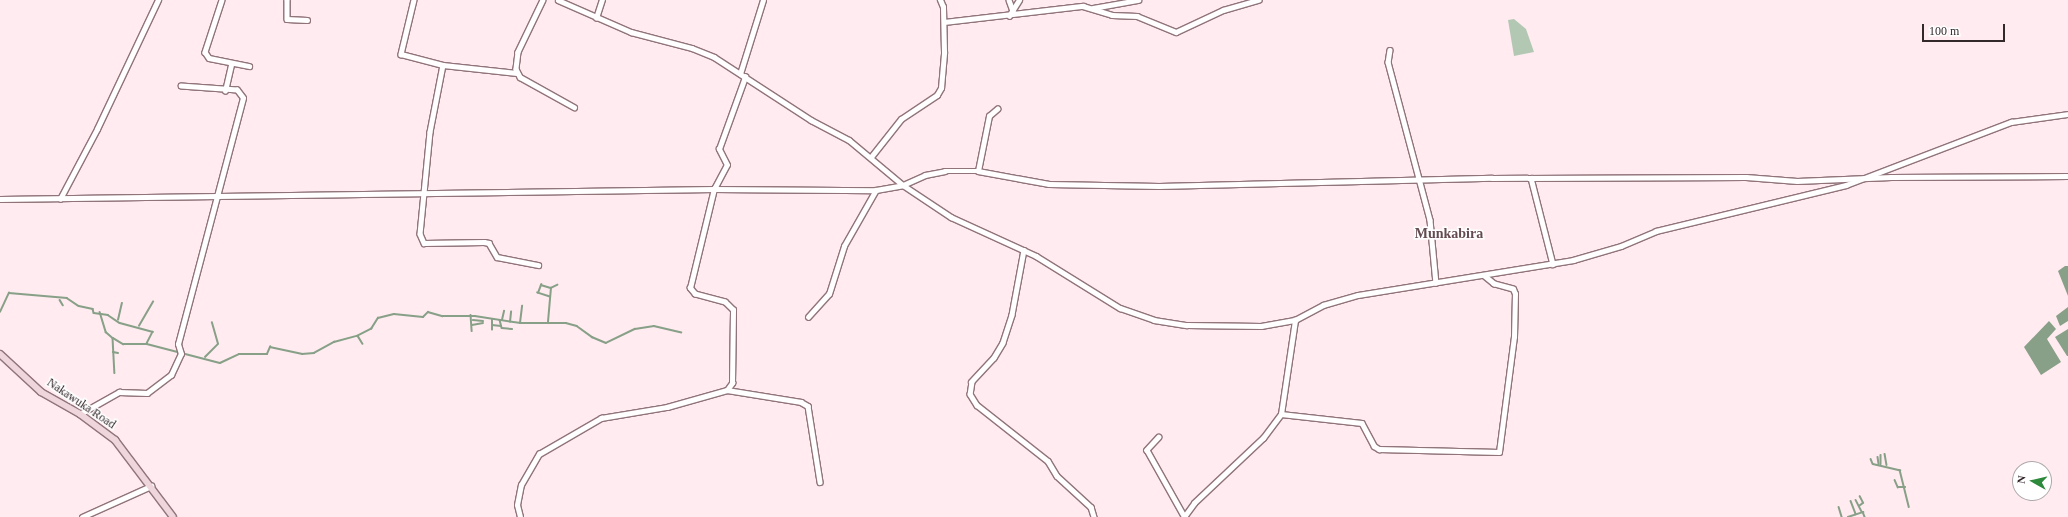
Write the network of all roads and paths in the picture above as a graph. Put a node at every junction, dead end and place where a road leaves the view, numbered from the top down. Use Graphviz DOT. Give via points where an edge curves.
graph roads {
  1 [pos="158,0"];
  2 [pos="222,0"];
  3 [pos="287,0"];
  4 [pos="414,0"];
  5 [pos="543,0"];
  6 [pos="558,0"];
  7 [pos="602,0"];
  8 [pos="763,0"];
  9 [pos="940,0"];
  10 [pos="1009,0"];
  11 [pos="1020,0"];
  12 [pos="1138,0"];
  13 [pos="1259,0"];
  14 [pos="1091,8"];
  15 [pos="1013,11"];
  16 [pos="1009,16"];
  17 [pos="596,18"];
  18 [pos="307,20"];
  19 [pos="944,22"];
  20 [pos="1390,50"];
  21 [pos="232,65"];
  22 [pos="443,65"];
  23 [pos="249,66"];
  24 [pos="517,74"];
  25 [pos="740,74"];
  26 [pos="745,77"];
  27 [pos="181,86"];
  28 [pos="225,91"];
  29 [pos="574,107"];
  30 [pos="997,109"];
  31 [pos="2068,114"];
  32 [pos="871,157"];
  33 [pos="978,171"];
  34 [pos="2068,176"];
  35 [pos="1531,178"];
  36 [pos="1863,178"];
  37 [pos="1420,182"];
  38 [pos="903,185"];
  39 [pos="714,189"];
  40 [pos="876,190"];
  41 [pos="424,194"];
  42 [pos="218,197"];
  43 [pos="0,199"];
  44 [pos="60,199"];
  45 [pos="1024,250"];
  46 [pos="1553,264"];
  47 [pos="538,265"];
  48 [pos="1484,276"];
  49 [pos="1436,284"];
  50 [pos="808,317"];
  51 [pos="1295,320"];
  52 [pos="0,354"];
  53 [pos="727,390"];
  54 [pos="80,414"];
  55 [pos="1281,414"];
  56 [pos="1159,437"];
  57 [pos="820,482"];
  58 [pos="151,486"];
  59 [pos="82,517"];
  60 [pos="173,517"];
  61 [pos="520,517"];
  62 [pos="1094,517"];
  63 [pos="1184,517"];
  1 -- 44 [label="street" via="97,129"];
  2 -- 21 [label="street" via="205,52 209,58"];
  3 -- 18 [label="street" via="287,19"];
  4 -- 22 [label="street" via="402,54"];
  5 -- 24 [label="street" via="518,52"];
  6 -- 17 [label="street"];
  7 -- 17 [label="street"];
  8 -- 25 [label="street"];
  9 -- 19 [label="street"];
  10 -- 15 [label="street"];
  11 -- 15 [label="street"];
  12 -- 14 [label="street"];
  13 -- 14 [label="street" via="1223,10 1176,32 1137,16 1112,15"];
  14 -- 16 [label="street" via="1062,7"];
  15 -- 16 [label="street"];
  16 -- 19 [label="street"];
  17 -- 25 [label="street" via="630,32 702,51"];
  19 -- 32 [label="street" via="944,78 941,88 937,94 901,119"];
  20 -- 37 [label="street" via="1388,62"];
  21 -- 23 [label="street"];
  21 -- 28 [label="street"];
  22 -- 24 [label="street"];
  22 -- 41 [label="street" via="430,132"];
  24 -- 29 [label="street"];
  25 -- 26 [label="street"];
  26 -- 32 [label="street"];
  26 -- 39 [label="street" via="719,149 727,165"];
  27 -- 28 [label="street"];
  28 -- 42 [label="street" via="237,90 243,98"];
  30 -- 33 [label="street" via="989,116"];
  31 -- 36 [label="street" via="2011,122"];
  32 -- 38 [label="street"];
  33 -- 37 [label="street" via="1057,184 1159,186"];
  33 -- 38 [label="street" via="932,173"];
  34 -- 36 [label="street"];
  35 -- 36 [label="street"];
  35 -- 37 [label="street"];
  35 -- 46 [label="street"];
  36 -- 46 [label="street" via="1656,231 1597,254"];
  37 -- 49 [label="street" via="1430,220"];
  38 -- 40 [label="street"];
  38 -- 45 [label="street" via="951,217"];
  39 -- 40 [label="street"];
  39 -- 41 [label="street"];
  39 -- 53 [label="street" via="690,288 695,294 725,302 733,310 732,383"];
  40 -- 50 [label="street" via="844,246 829,294"];
  41 -- 42 [label="street"];
  41 -- 47 [label="street" via="420,234 424,242 489,243 497,257"];
  42 -- 44 [label="street"];
  42 -- 54 [label="street" via="178,344 181,354 171,375 147,393 124,390"];
  43 -- 44 [label="street"];
  45 -- 51 [label="street" via="1120,308 1154,320 1240,327"];
  45 -- 62 [label="street" via="1012,315 1003,342 994,358 972,382 970,394 976,405 1048,461 1057,476 1091,507"];
  46 -- 48 [label="street"];
  48 -- 49 [label="street"];
  48 -- 55 [label="street" via="1494,284 1512,289 1515,294 1514,337 1499,452 1379,449 1374,446 1362,423"];
  49 -- 51 [label="street" via="1339,299"];
  51 -- 55 [label="street"];
  52 -- 54 [label="main road, Nakawuka Road" via="41,392"];
  53 -- 57 [label="street" via="801,402 808,406"];
  53 -- 61 [label="street" via="667,407 600,418 539,454 521,485 517,505"];
  54 -- 58 [label="main road, Nakawuka Road" via="115,440"];
  55 -- 63 [label="street" via="1264,438 1194,503"];
  56 -- 63 [label="street" via="1147,450"];
  58 -- 59 [label="street"];
  58 -- 60 [label="main road, Nakawuka Road"];
}
